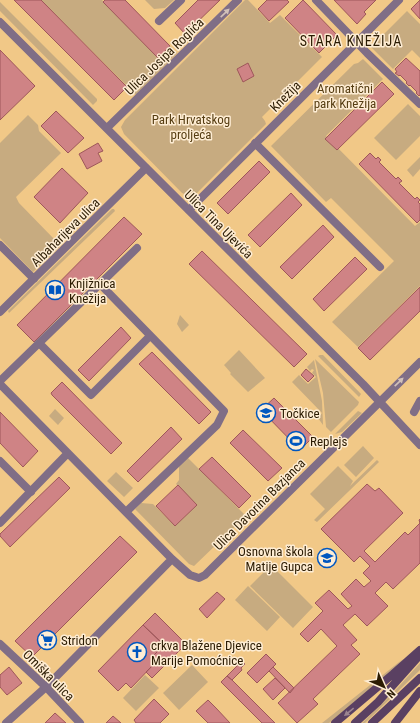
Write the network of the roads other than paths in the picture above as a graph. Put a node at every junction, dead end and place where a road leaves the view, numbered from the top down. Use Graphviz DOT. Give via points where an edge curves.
graph roads {
  1 [pos="181,0"];
  2 [pos="238,0"];
  3 [pos="316,0"];
  4 [pos="399,0"];
  5 [pos="159,21"];
  6 [pos="0,22"];
  7 [pos="357,42"];
  8 [pos="420,104"];
  9 [pos="107,128"];
  10 [pos="255,143"];
  11 [pos="146,168"];
  12 [pos="188,210"];
  13 [pos="0,245"];
  14 [pos="137,248"];
  15 [pos="380,267"];
  16 [pos="34,279"];
  17 [pos="100,284"];
  18 [pos="0,312"];
  19 [pos="150,336"];
  20 [pos="39,343"];
  21 [pos="420,362"];
  22 [pos="0,381"];
  23 [pos="0,384"];
  24 [pos="420,401"];
  25 [pos="379,402"];
  26 [pos="414,412"];
  27 [pos="420,445"];
  28 [pos="68,453"];
  29 [pos="0,461"];
  30 [pos="31,492"];
  31 [pos="126,512"];
  32 [pos="0,523"];
  33 [pos="172,559"];
  34 [pos="0,644"];
  35 [pos="420,650"];
  36 [pos="420,655"];
  37 [pos="420,678"];
  38 [pos="46,687"];
  39 [pos="420,691"];
  40 [pos="6,723"];
  41 [pos="80,723"];
  42 [pos="336,723"];
  43 [pos="355,723"];
  44 [pos="372,723"];
  45 [pos="395,723"];
  1 -- 5 [label="street"];
  9 -- 2 [label="street, Ulica Josipa Roglića, one-way"];
  3 -- 7 [label="street"];
  4 -- 7 [label="street, Knežija"];
  6 -- 9 [label="street, Ulica Tina Ujevića"];
  7 -- 8 [label="street"];
  7 -- 10 [label="street, Knežija"];
  9 -- 11 [label="street, Ulica Tina Ujevića"];
  10 -- 12 [label="street, Knežija"];
  10 -- 15 [label="street"];
  11 -- 12 [label="street, Ulica Tina Ujevića"];
  11 -- 16 [label="street, Albaharijeva ulica"];
  12 -- 25 [label="street, Ulica Tina Ujevića"];
  13 -- 16 [label="street"];
  14 -- 17 [label="street"];
  16 -- 18 [label="street, Albaharijeva ulica"];
  17 -- 19 [label="street"];
  17 -- 20 [label="street"];
  19 -- 20 [label="street" via="91,395"];
  19 -- 31 [label="street" via="224,410 217,425"];
  20 -- 22 [label="street"];
  25 -- 21 [label="street, Ulica Davorina Bazjanca, one-way"];
  23 -- 28 [label="street"];
  24 -- 26 [label="street"];
  25 -- 27 [label="street, Ulica Tina Ujevića"];
  25 -- 33 [label="street, Ulica Davorina Bazjanca" via="205,575 199,578 190,575"];
  28 -- 30 [label="street"];
  28 -- 31 [label="street"];
  29 -- 30 [label="street"];
  30 -- 32 [label="street"];
  31 -- 33 [label="street"];
  33 -- 38 [label="street"];
  34 -- 38 [label="street, Omiška ulica"];
  35 -- 42 [label="main road, one-way"];
  36 -- 43 [label="main road" via="378,702"];
  37 -- 44 [label="main road"];
  38 -- 40 [label="street"];
  38 -- 41 [label="street, Omiška ulica"];
  39 -- 45 [label="main road"];
}
